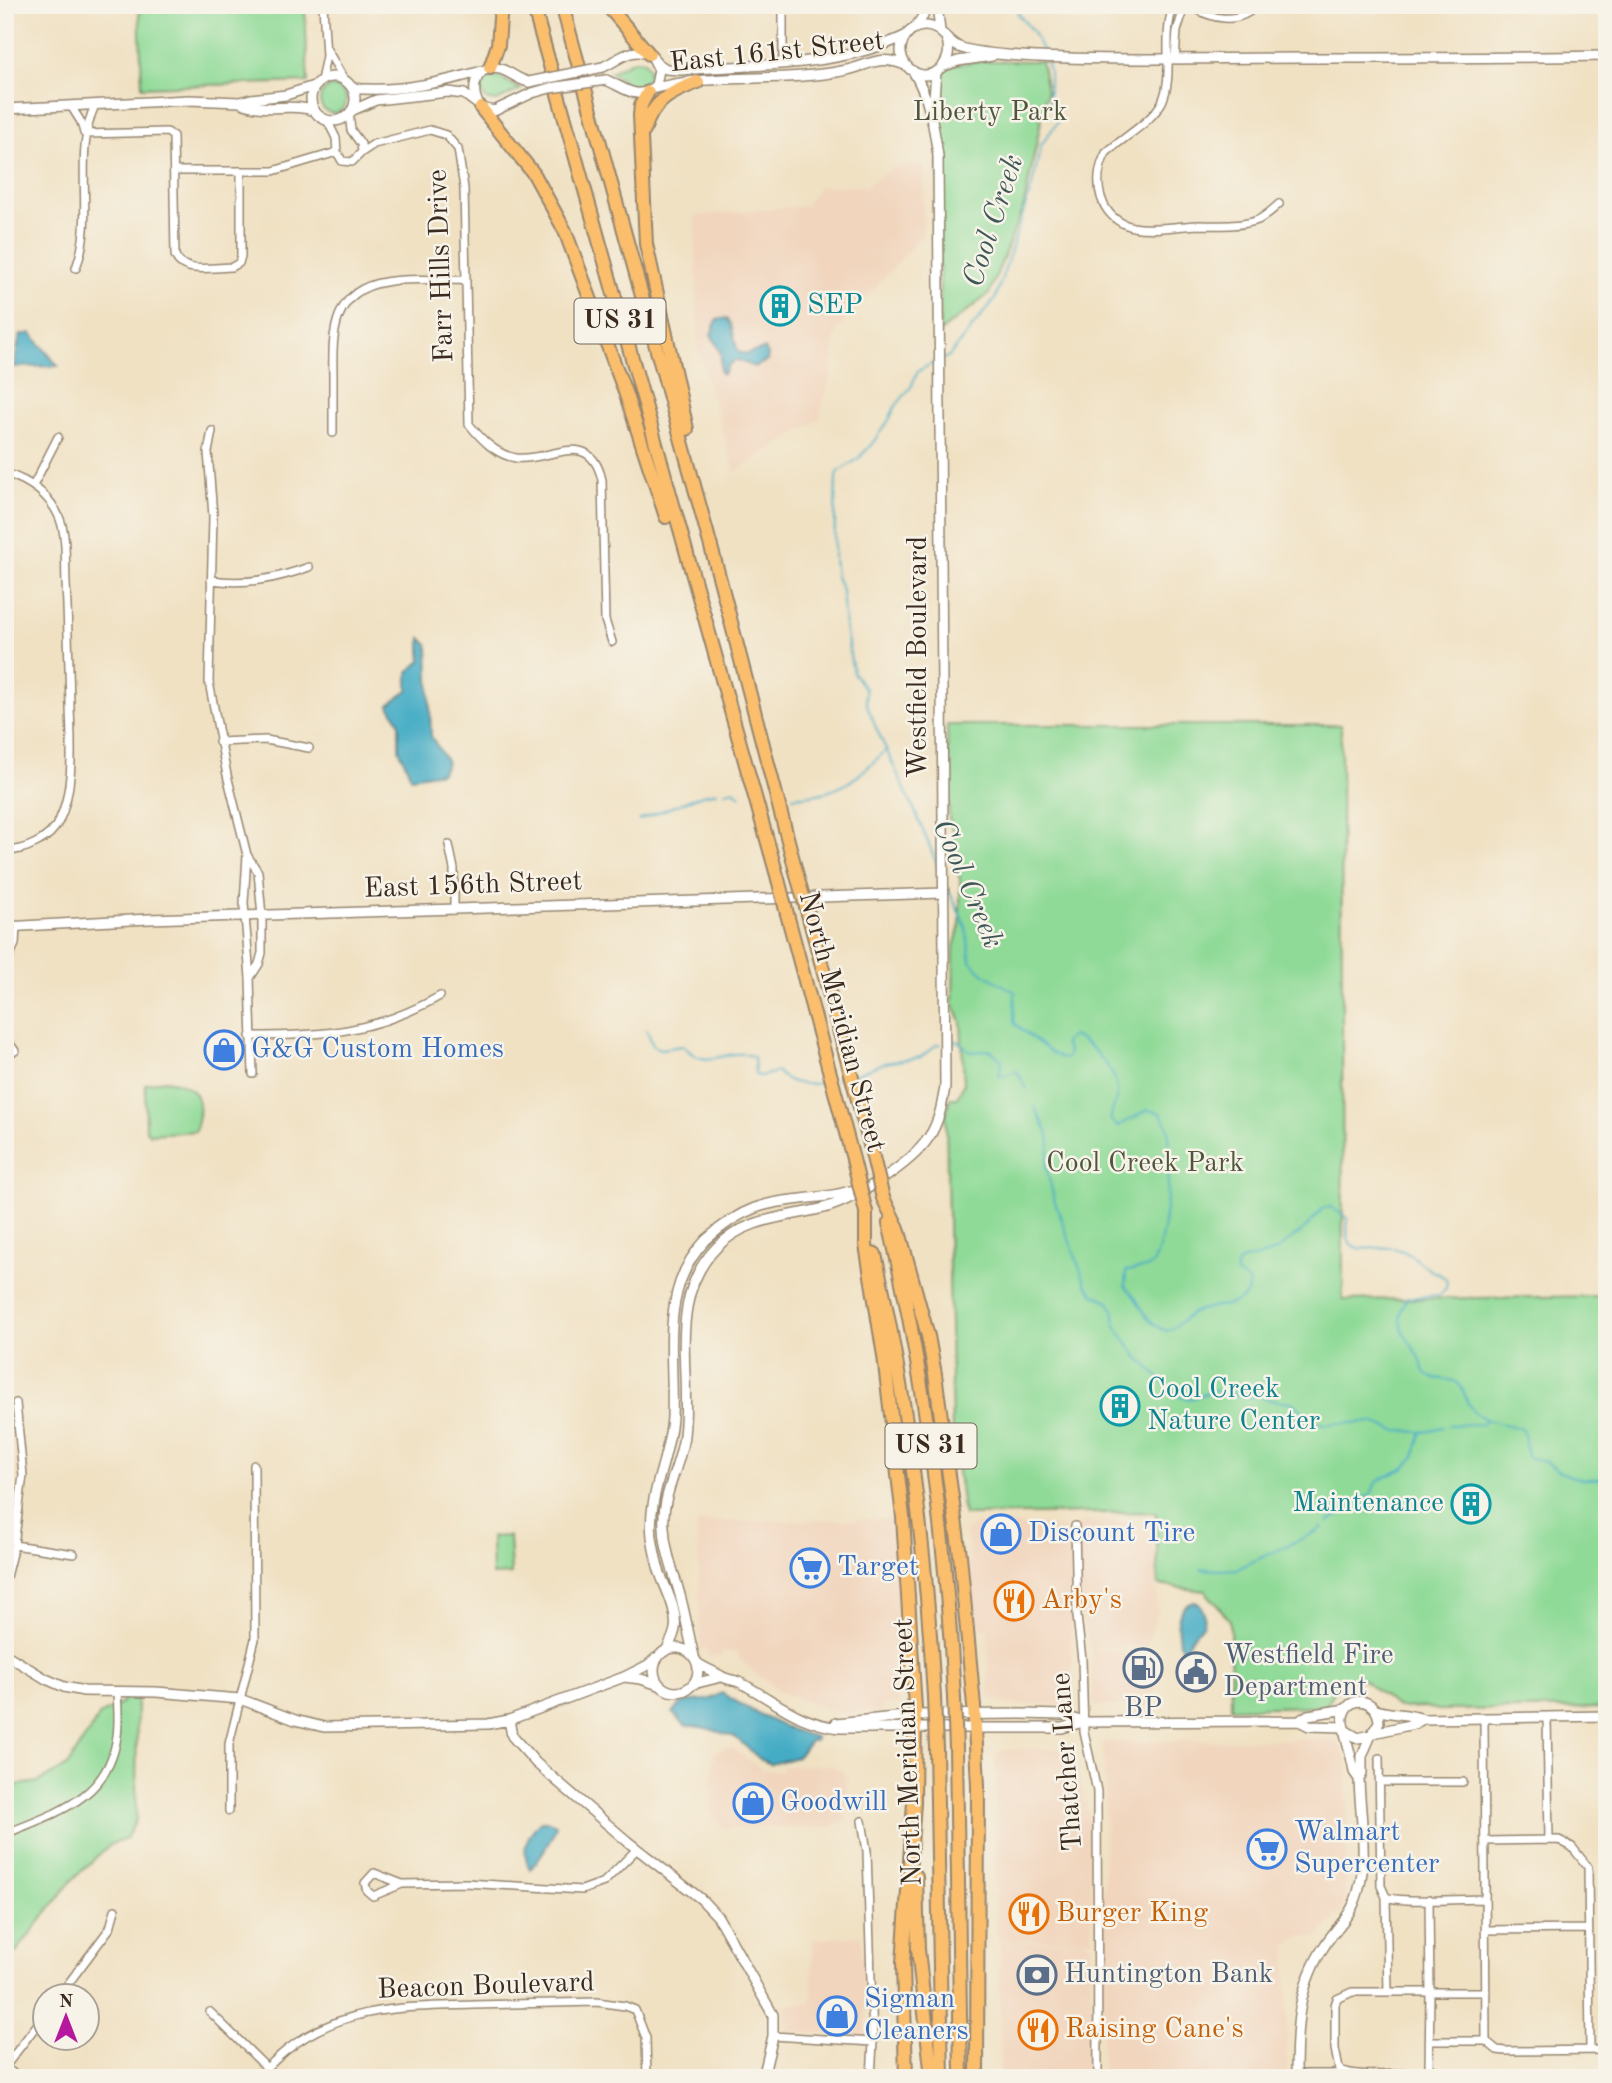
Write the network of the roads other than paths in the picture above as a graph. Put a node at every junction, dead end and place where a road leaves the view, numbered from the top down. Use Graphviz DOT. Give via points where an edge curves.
graph roads {
  1 [pos="323,5"];
  2 [pos="501,5"];
  3 [pos="533,5"];
  4 [pos="562,5"];
  5 [pos="607,5"];
  6 [pos="783,5"];
  7 [pos="926,5"];
  8 [pos="937,5"];
  9 [pos="1174,5"];
  10 [pos="1187,5"];
  11 [pos="1257,5"];
  12 [pos="915,27"];
  13 [pos="943,34"];
  14 [pos="905,36"];
  15 [pos="326,47"];
  16 [pos="1000,55"];
  17 [pos="1607,56"];
  18 [pos="653,58"];
  19 [pos="1171,59"];
  20 [pos="783,62"];
  21 [pos="910,68"];
  22 [pos="487,69"];
  23 [pos="939,69"];
  24 [pos="698,82"];
  25 [pos="319,83"];
  26 [pos="348,85"];
  27 [pos="650,91"];
  28 [pos="240,102"];
  29 [pos="95,105"];
  30 [pos="479,105"];
  31 [pos="71,106"];
  32 [pos="5,108"];
  33 [pos="315,111"];
  34 [pos="350,112"];
  35 [pos="327,120"];
  36 [pos="933,120"];
  37 [pos="85,134"];
  38 [pos="640,145"];
  39 [pos="362,148"];
  40 [pos="337,152"];
  41 [pos="175,171"];
  42 [pos="241,171"];
  43 [pos="1279,204"];
  44 [pos="76,268"];
  45 [pos="466,280"];
  46 [pos="212,431"];
  47 [pos="333,433"];
  48 [pos="58,437"];
  49 [pos="5,473"];
  50 [pos="33,486"];
  51 [pos="309,567"];
  52 [pos="719,576"];
  53 [pos="211,580"];
  54 [pos="709,636"];
  55 [pos="611,642"];
  56 [pos="219,742"];
  57 [pos="309,748"];
  58 [pos="449,845"];
  59 [pos="5,851"];
  60 [pos="247,855"];
  61 [pos="943,890"];
  62 [pos="454,910"];
  63 [pos="246,916"];
  64 [pos="262,916"];
  65 [pos="16,926"];
  66 [pos="5,927"];
  67 [pos="5,966"];
  68 [pos="250,978"];
  69 [pos="440,996"];
  70 [pos="250,1036"];
  71 [pos="5,1037"];
  72 [pos="15,1051"];
  73 [pos="253,1074"];
  74 [pos="888,1173"];
  75 [pos="883,1198"];
  76 [pos="866,1212"];
  77 [pos="16,1403"];
  78 [pos="254,1465"];
  79 [pos="1075,1526"];
  80 [pos="13,1545"];
  81 [pos="74,1553"];
  82 [pos="5,1581"];
  83 [pos="667,1649"];
  84 [pos="5,1654"];
  85 [pos="656,1658"];
  86 [pos="696,1660"];
  87 [pos="624,1677"];
  88 [pos="722,1677"];
  89 [pos="693,1684"];
  90 [pos="660,1686"];
  91 [pos="117,1692"];
  92 [pos="240,1699"];
  93 [pos="1346,1709"];
  94 [pos="1376,1710"];
  95 [pos="915,1715"];
  96 [pos="974,1715"];
  97 [pos="1607,1716"];
  98 [pos="799,1717"];
  99 [pos="1547,1717"];
  100 [pos="1484,1718"];
  101 [pos="1423,1719"];
  102 [pos="509,1720"];
  103 [pos="1299,1721"];
  104 [pos="1083,1722"];
  105 [pos="915,1729"];
  106 [pos="1345,1729"];
  107 [pos="975,1730"];
  108 [pos="1372,1734"];
  109 [pos="1380,1758"];
  110 [pos="1359,1779"];
  111 [pos="1380,1782"];
  112 [pos="1463,1782"];
  113 [pos="915,1802"];
  114 [pos="229,1811"];
  115 [pos="862,1821"];
  116 [pos="5,1834"];
  117 [pos="1549,1840"];
  118 [pos="1485,1841"];
  119 [pos="638,1849"];
  120 [pos="402,1884"];
  121 [pos="1386,1897"];
  122 [pos="1429,1899"];
  123 [pos="1485,1899"];
  124 [pos="115,1910"];
  125 [pos="1588,1929"];
  126 [pos="1486,1930"];
  127 [pos="70,1982"];
  128 [pos="1430,1992"];
  129 [pos="1486,1992"];
  130 [pos="1388,1993"];
  131 [pos="978,2002"];
  132 [pos="210,2012"];
  133 [pos="32,2031"];
  134 [pos="773,2036"];
  135 [pos="1430,2041"];
  136 [pos="1486,2041"];
  137 [pos="873,2042"];
  138 [pos="1590,2050"];
  139 [pos="1607,2050"];
  140 [pos="5,2067"];
  141 [pos="267,2068"];
  142 [pos="1351,2074"];
  143 [pos="1429,2074"];
  144 [pos="1296,2076"];
  145 [pos="19,2078"];
  146 [pos="258,2078"];
  147 [pos="647,2078"];
  148 [pos="763,2078"];
  149 [pos="871,2078"];
  150 [pos="906,2078"];
  151 [pos="932,2078"];
  152 [pos="942,2078"];
  153 [pos="961,2078"];
  154 [pos="977,2078"];
  155 [pos="983,2078"];
  156 [pos="1098,2078"];
  1 -- 15 [label="street"];
  2 -- 22 [label="highway" via="498,44"];
  3 -- 54 [label="highway, North Meridian Street / US 31"];
  4 -- 52 [label="highway, North Meridian Street / US 31"];
  5 -- 18 [label="highway"];
  6 -- 20 [label="street"];
  7 -- 12 [label="street"];
  8 -- 13 [label="street"];
  9 -- 19 [label="street" via="1167,29"];
  10 -- 11 [label="street" via="1222,19 1239,17"];
  10 -- 19 [label="street"];
  12 -- 13 [label="street" via="928,26"];
  12 -- 14 [label="street"];
  13 -- 16 [label="street" via="963,48"];
  13 -- 23 [label="street" via="949,52"];
  14 -- 20 [label="street, East 161st Street" via="849,55"];
  14 -- 21 [label="street" via="901,51"];
  15 -- 25 [label="street"];
  15 -- 26 [label="street"];
  16 -- 19 [label="street"];
  16 -- 23 [label="street" via="958,61"];
  17 -- 19 [label="street"];
  18 -- 20 [label="street, East 161st Street" via="666,69 680,70"];
  18 -- 22 [label="street, bridge" via="631,51 603,67 529,82 502,69"];
  18 -- 27 [label="street" via="660,75"];
  19 -- 43 [label="street" via="1162,101 1101,161 1098,188 1108,212 1122,223 1140,228 1219,225 1256,220"];
  21 -- 23 [label="street" via="928,74"];
  21 -- 24 [label="street, East 161st Street" via="884,59 826,74"];
  21 -- 36 [label="street, Westfield Boulevard"];
  22 -- 26 [label="street" via="430,83 368,90"];
  22 -- 30 [label="street" via="475,84"];
  23 -- 36 [label="street, Westfield Boulevard"];
  24 -- 27 [label="street, East 161st Street"];
  24 -- 38 [label="highway" via="657,103"];
  25 -- 26 [label="street" via="336,78"];
  25 -- 28 [label="street" via="286,95"];
  25 -- 33 [label="street" via="312,92"];
  26 -- 34 [label="street" via="355,100"];
  27 -- 30 [label="street, bridge" via="632,94 606,80 532,93 499,110"];
  27 -- 38 [label="highway" via="640,109"];
  28 -- 29 [label="street"];
  28 -- 33 [label="street" via="252,108"];
  29 -- 31 [label="street"];
  29 -- 37 [label="street"];
  30 -- 34 [label="street" via="464,94 448,92 376,100"];
  30 -- 54 [label="highway" via="529,166 565,230"];
  31 -- 32 [label="street"];
  31 -- 37 [label="street"];
  33 -- 35 [label="street"];
  34 -- 35 [label="street" via="337,121"];
  34 -- 39 [label="street" via="352,134"];
  35 -- 40 [label="street"];
  36 -- 61 [label="street, Westfield Boulevard" via="939,156"];
  37 -- 41 [label="street" via="167,132 174,139"];
  37 -- 44 [label="street" via="83,250"];
  38 -- 52 [label="highway" via="648,256"];
  39 -- 40 [label="street" via="357,159 348,162"];
  39 -- 45 [label="street, Farr Hills Drive" via="430,130 443,133 456,145 463,169"];
  40 -- 42 [label="street" via="281,169"];
  41 -- 42 [label="street"];
  41 -- 42 [label="street" via="175,255 186,267 239,263"];
  45 -- 47 [label="street" via="382,282 346,304 332,337"];
  45 -- 55 [label="street, Farr Hills Drive" via="469,424 492,448 513,458 574,450 596,462 602,480 604,620"];
  46 -- 53 [label="street" via="208,452"];
  48 -- 50 [label="street"];
  49 -- 50 [label="street"];
  50 -- 59 [label="street" via="49,498 61,521 63,538 70,705 68,792 58,824 49,834 28,846"];
  51 -- 53 [label="street" via="250,583"];
  52 -- 75 [label="highway, North Meridian Street / US 31, bridge"];
  53 -- 56 [label="street" via="209,682"];
  54 -- 76 [label="highway, North Meridian Street / US 31, bridge"];
  56 -- 57 [label="street" via="266,740"];
  56 -- 60 [label="street"];
  58 -- 62 [label="street"];
  60 -- 63 [label="street"];
  60 -- 64 [label="street" via="258,872"];
  61 -- 62 [label="street, East 156th Street"];
  61 -- 74 [label="street, Westfield Boulevard" via="945,1087 929,1138"];
  62 -- 64 [label="street, East 156th Street"];
  63 -- 64 [label="street, East 156th Street"];
  63 -- 65 [label="street, East 156th Street"];
  63 -- 68 [label="street"];
  64 -- 68 [label="street" via="262,953"];
  65 -- 66 [label="street, East 156th Street"];
  65 -- 67 [label="street" via="15,944"];
  68 -- 70 [label="street"];
  69 -- 70 [label="street" via="392,1020 335,1034"];
  70 -- 73 [label="street"];
  71 -- 72 [label="street"];
  74 -- 83 [label="street, Westfield Boulevard" via="848,1192 754,1208 716,1230 699,1248 676,1290 672,1429 652,1524 655,1557 675,1618"];
  74 -- 86 [label="street, Westfield Boulevard" via="838,1204 776,1216 736,1232 706,1259 687,1298 684,1436 663,1524"];
  75 -- 96 [label="highway" via="898,1228 935,1374 960,1555"];
  75 -- 153 [label="highway, North Meridian Street / US 31, bridge" via="912,1335 944,1557 956,1748"];
  76 -- 95 [label="highway" via="866,1245 903,1517"];
  76 -- 152 [label="highway, North Meridian Street / US 31, bridge" via="914,1471 928,1594 936,1748"];
  77 -- 80 [label="street" via="23,1475"];
  78 -- 92 [label="street" via="255,1639"];
  79 -- 104 [label="street, Thatcher Lane"];
  80 -- 81 [label="street"];
  80 -- 82 [label="street"];
  83 -- 85 [label="street"];
  83 -- 86 [label="street" via="682,1648"];
  84 -- 91 [label="street" via="64,1687"];
  85 -- 87 [label="street"];
  85 -- 90 [label="street" via="653,1672"];
  86 -- 88 [label="street"];
  86 -- 89 [label="street"];
  87 -- 90 [label="street"];
  87 -- 102 [label="street"];
  88 -- 89 [label="street"];
  88 -- 98 [label="street"];
  89 -- 90 [label="street" via="673,1692"];
  91 -- 92 [label="street"];
  91 -- 116 [label="street" via="115,1750 93,1788 64,1810"];
  92 -- 102 [label="street" via="295,1720 334,1728"];
  92 -- 114 [label="street" via="229,1744"];
  93 -- 94 [label="street" via="1361,1701"];
  93 -- 103 [label="street"];
  93 -- 106 [label="street" via="1342,1718"];
  94 -- 101 [label="street"];
  94 -- 108 [label="street" via="1379,1722"];
  95 -- 96 [label="street"];
  95 -- 98 [label="street" via="845,1723"];
  95 -- 105 [label="highway"];
  96 -- 104 [label="street" via="1063,1715"];
  96 -- 107 [label="highway"];
  97 -- 99 [label="street"];
  98 -- 105 [label="street" via="840,1728"];
  99 -- 100 [label="street"];
  99 -- 117 [label="street"];
  100 -- 101 [label="street"];
  100 -- 118 [label="street"];
  101 -- 108 [label="street"];
  102 -- 119 [label="street" via="512,1736 536,1763"];
  103 -- 104 [label="street"];
  103 -- 106 [label="street"];
  104 -- 107 [label="street" via="1062,1728"];
  104 -- 156 [label="street, Thatcher Lane" via="1097,1791"];
  105 -- 107 [label="street"];
  105 -- 113 [label="highway"];
  106 -- 108 [label="street" via="1358,1738"];
  106 -- 110 [label="street"];
  107 -- 131 [label="highway"];
  108 -- 110 [label="street" via="1362,1756"];
  109 -- 111 [label="street"];
  110 -- 144 [label="street" via="1359,1889 1304,1987 1297,2018"];
  111 -- 112 [label="street"];
  111 -- 121 [label="street" via="1381,1886"];
  113 -- 150 [label="highway" via="903,1950"];
  113 -- 151 [label="highway" via="916,1927"];
  115 -- 137 [label="street" via="867,1851"];
  117 -- 118 [label="street"];
  117 -- 125 [label="street" via="1572,1847 1588,1867"];
  118 -- 123 [label="street"];
  119 -- 120 [label="street" via="604,1882 582,1890"];
  119 -- 134 [label="street" via="718,1917 770,2009"];
  120 -- 120 [label="street" via="374,1873 365,1883 373,1896"];
  121 -- 122 [label="street"];
  121 -- 130 [label="street"];
  122 -- 123 [label="street"];
  122 -- 128 [label="street"];
  123 -- 126 [label="street"];
  124 -- 127 [label="street" via="110,1928"];
  125 -- 126 [label="street"];
  125 -- 138 [label="street"];
  126 -- 129 [label="street"];
  128 -- 129 [label="street"];
  128 -- 130 [label="street"];
  128 -- 135 [label="street"];
  129 -- 136 [label="street"];
  130 -- 142 [label="street" via="1352,1993 1337,1999 1336,2062 1339,2069"];
  131 -- 154 [label="highway"];
  131 -- 155 [label="highway"];
  132 -- 141 [label="street"];
  133 -- 140 [label="street"];
  134 -- 137 [label="street"];
  134 -- 148 [label="street"];
  135 -- 136 [label="street"];
  135 -- 143 [label="street"];
  136 -- 138 [label="street" via="1505,2052"];
  137 -- 149 [label="street"];
  138 -- 139 [label="street"];
  140 -- 145 [label="street"];
  141 -- 146 [label="street, Beacon Boulevard"];
  141 -- 147 [label="street, Beacon Boulevard" via="317,2031 356,2014 385,2008 606,2002 635,2010 647,2045"];
  142 -- 143 [label="street"];
  142 -- 144 [label="street"];
}
